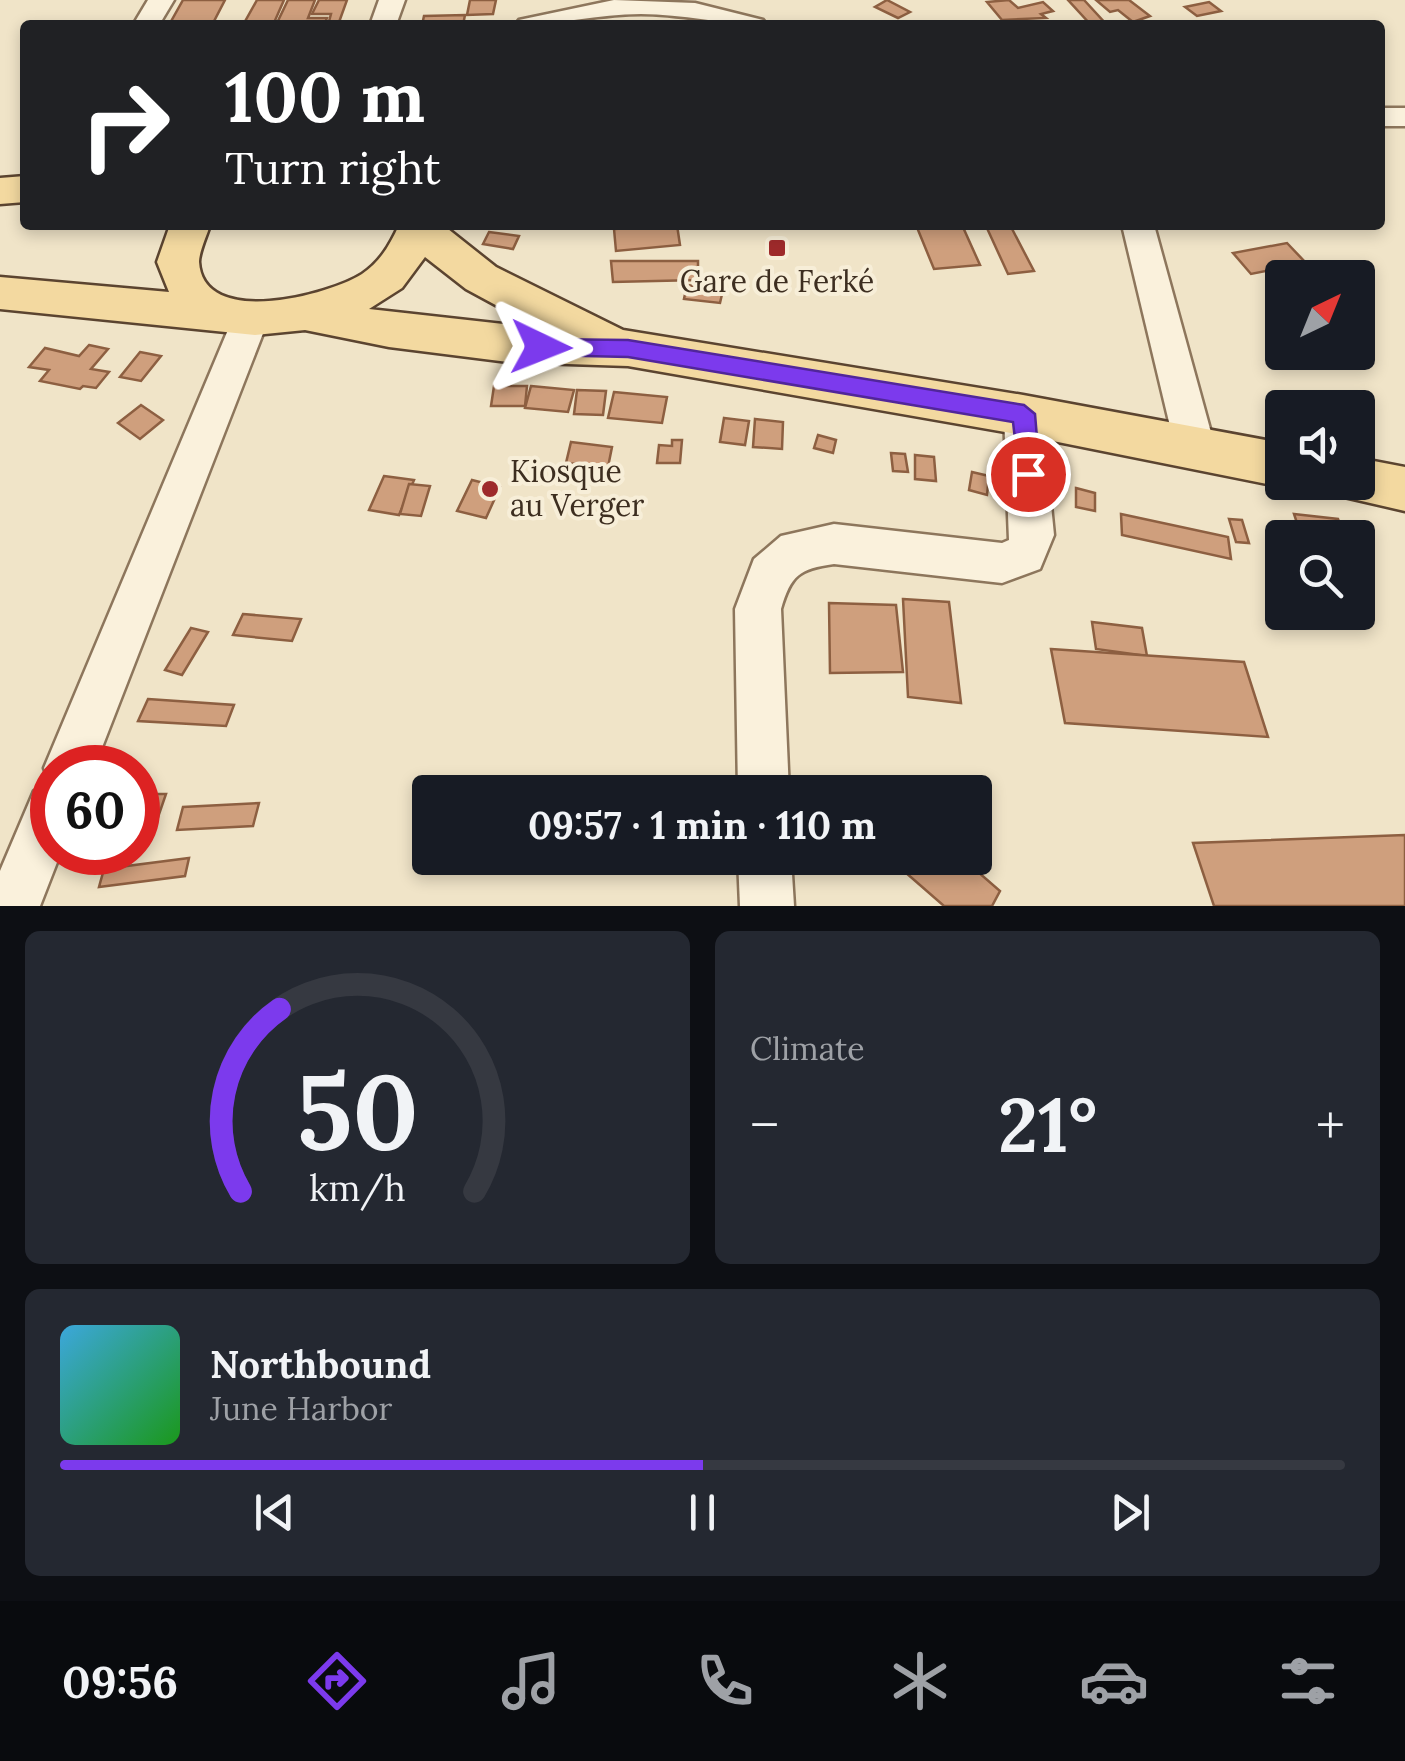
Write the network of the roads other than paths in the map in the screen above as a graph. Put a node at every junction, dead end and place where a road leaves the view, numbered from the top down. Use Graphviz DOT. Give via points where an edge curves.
graph roads {
  1 [pos="546,20"];
  2 [pos="739,20"];
  3 [pos="188,230"];
  4 [pos="417,230"];
  5 [pos="423,230"];
  6 [pos="1139,230"];
  7 [pos="0,293"];
  8 [pos="310,314"];
  9 [pos="238,316"];
  10 [pos="628,348"];
  11 [pos="1024,414"];
  12 [pos="1195,448"];
  13 [pos="1265,462"];
  14 [pos="1375,483"];
  15 [pos="1405,489"];
  16 [pos="78,745"];
  17 [pos="763,775"];
  18 [pos="30,863"];
  19 [pos="766,875"];
  20 [pos="13,906"];
  21 [pos="767,906"];
  1 -- 2 [label="street" via="650,2"];
  3 -- 9 [label="main road" via="178,262 190,292"];
  4 -- 8 [label="main road" via="407,254 380,282"];
  5 -- 10 [label="main road" via="486,281"];
  6 -- 12 [label="street"];
  7 -- 9 [label="main road"];
  8 -- 9 [label="main road"];
  8 -- 10 [label="main road" via="487,343"];
  9 -- 16 [label="street"];
  10 -- 11 [label="main road"];
  11 -- 12 [label="main road"];
  11 -- 17 [label="street" via="1033,534 1025,556 1002,563 834,544 796,550 770,572 758,609"];
  12 -- 13 [label="main road"];
  14 -- 15 [label="main road"];
  18 -- 20 [label="street"];
  19 -- 21 [label="street"];
}
